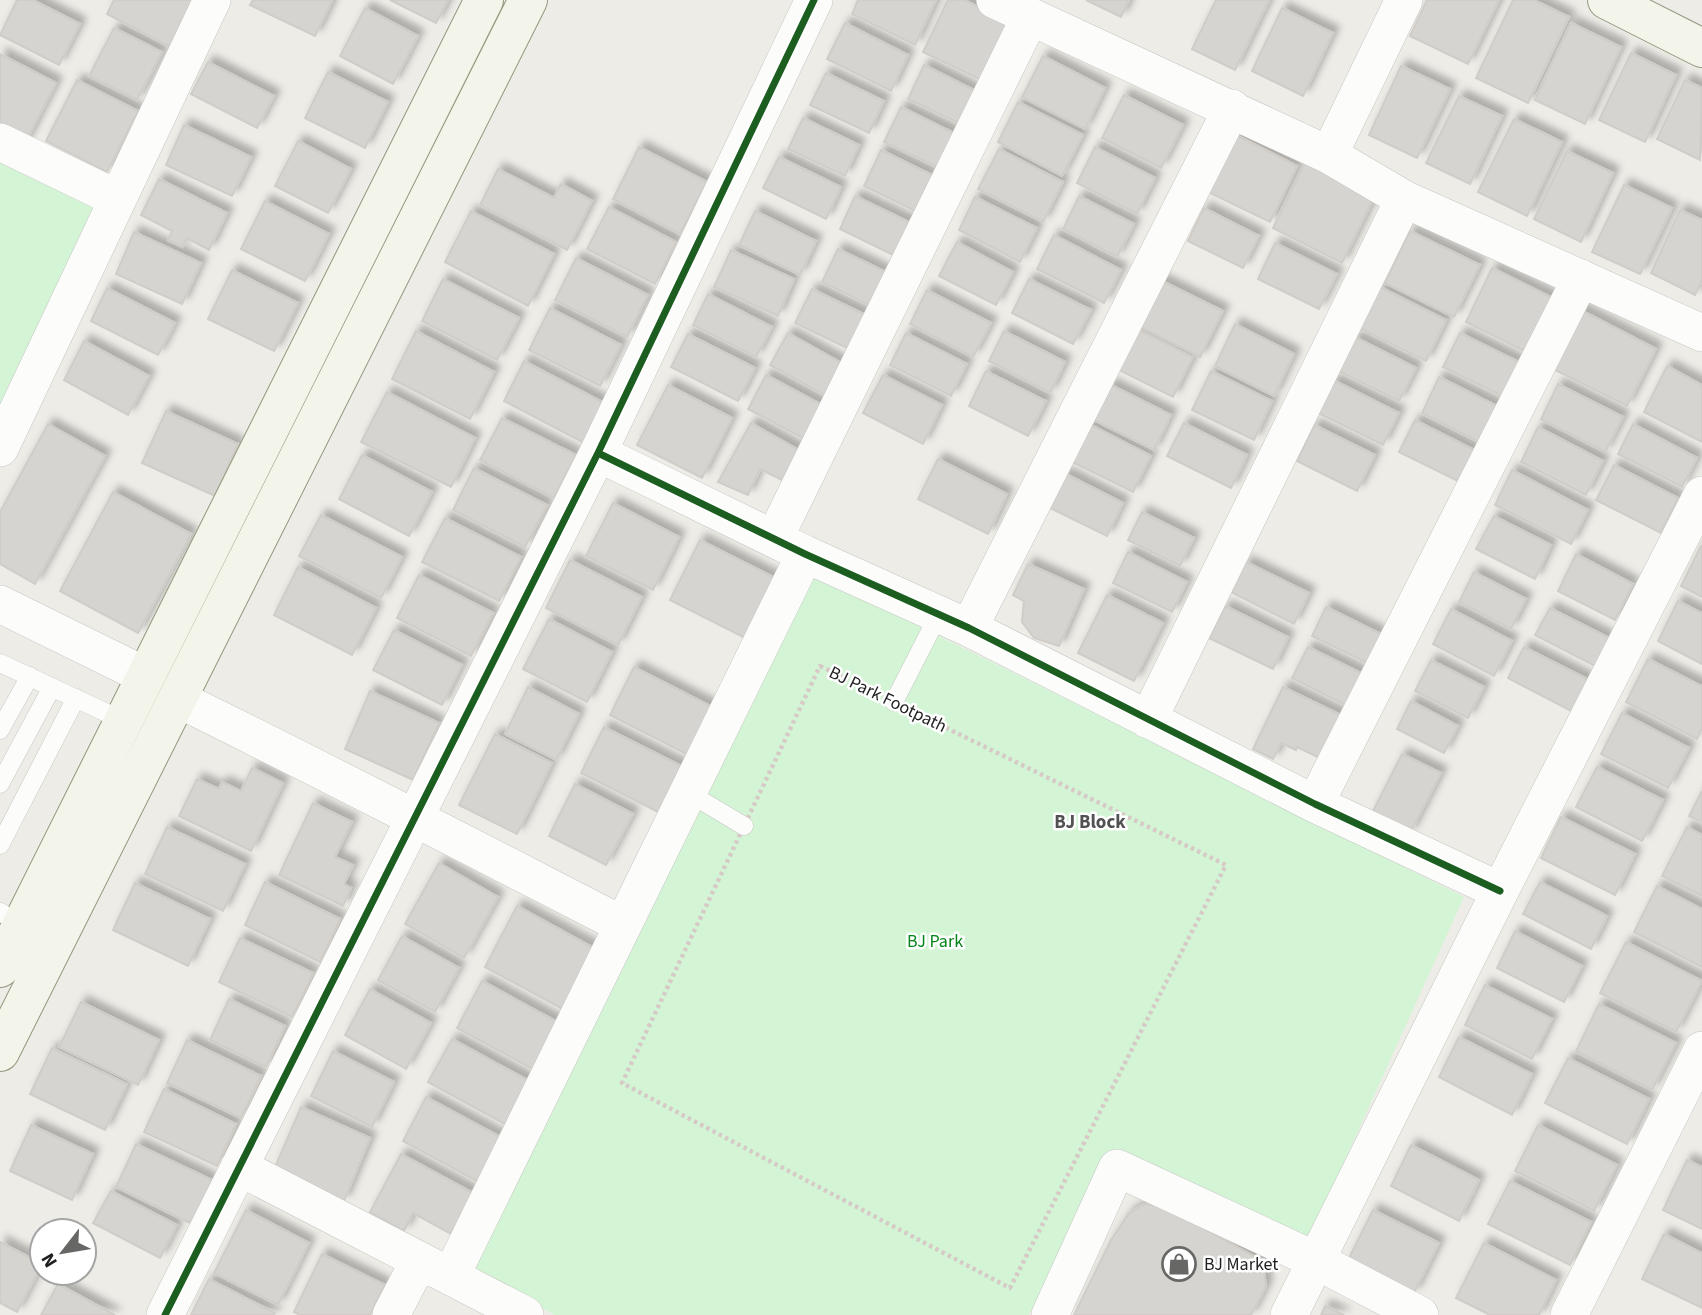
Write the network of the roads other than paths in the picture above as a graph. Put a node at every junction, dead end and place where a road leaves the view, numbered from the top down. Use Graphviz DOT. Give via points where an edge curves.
graph roads {
  1 [pos="212,0"];
  2 [pos="484,0"];
  3 [pos="528,0"];
  4 [pos="814,0"];
  5 [pos="995,0"];
  6 [pos="1404,0"];
  7 [pos="1607,0"];
  8 [pos="1030,17"];
  9 [pos="1702,48"];
  10 [pos="1232,108"];
  11 [pos="0,142"];
  12 [pos="1329,155"];
  13 [pos="118,199"];
  14 [pos="1404,199"];
  15 [pos="1581,278"];
  16 [pos="1702,333"];
  17 [pos="0,448"];
  18 [pos="598,453"];
  19 [pos="1702,495"];
  20 [pos="790,546"];
  21 [pos="0,604"];
  22 [pos="954,621"];
  23 [pos="2,668"];
  24 [pos="30,676"];
  25 [pos="146,676"];
  26 [pos="52,687"];
  27 [pos="76,698"];
  28 [pos="178,699"];
  29 [pos="894,702"];
  30 [pos="1148,720"];
  31 [pos="124,721"];
  32 [pos="0,730"];
  33 [pos="0,784"];
  34 [pos="687,792"];
  35 [pos="1315,804"];
  36 [pos="414,818"];
  37 [pos="744,826"];
  38 [pos="0,845"];
  39 [pos="1500,891"];
  40 [pos="11,919"];
  41 [pos="623,925"];
  42 [pos="0,968"];
  43 [pos="1702,1050"];
  44 [pos="0,1052"];
  45 [pos="239,1167"];
  46 [pos="1315,1260"];
  47 [pos="435,1269"];
  48 [pos="165,1315"];
  49 [pos="391,1315"];
  50 [pos="525,1315"];
  51 [pos="1051,1315"];
  52 [pos="1289,1315"];
  53 [pos="1420,1315"];
  54 [pos="1569,1315"];
  1 -- 13 [label="street"];
  2 -- 25 [label="main road"];
  3 -- 28 [label="main road"];
  4 -- 18 [label="street"];
  5 -- 8 [label="street"];
  6 -- 12 [label="street"];
  7 -- 9 [label="main road"];
  8 -- 10 [label="street"];
  8 -- 20 [label="street"];
  10 -- 12 [label="street"];
  10 -- 22 [label="street"];
  11 -- 13 [label="street"];
  12 -- 14 [label="street"];
  13 -- 17 [label="street"];
  14 -- 15 [label="street"];
  14 -- 30 [label="street"];
  15 -- 16 [label="street"];
  15 -- 35 [label="street"];
  18 -- 20 [label="street"];
  18 -- 36 [label="street"];
  19 -- 39 [label="street"];
  20 -- 22 [label="street"];
  20 -- 34 [label="street"];
  21 -- 25 [label="street"];
  22 -- 29 [label="lane"];
  22 -- 30 [label="street"];
  23 -- 24 [label="lane"];
  24 -- 26 [label="lane"];
  24 -- 32 [label="lane"];
  25 -- 31 [label="main road"];
  26 -- 27 [label="lane"];
  26 -- 33 [label="lane"];
  27 -- 31 [label="lane"];
  27 -- 38 [label="lane"];
  28 -- 36 [label="street"];
  28 -- 44 [label="main road"];
  30 -- 35 [label="street"];
  31 -- 40 [label="main road"];
  34 -- 37 [label="lane"];
  34 -- 41 [label="street"];
  35 -- 39 [label="street"];
  36 -- 41 [label="street"];
  36 -- 45 [label="street"];
  39 -- 46 [label="street"];
  40 -- 42 [label="main road"];
  41 -- 47 [label="street"];
  43 -- 54 [label="street"];
  45 -- 47 [label="street"];
  45 -- 48 [label="street"];
  46 -- 51 [label="street" via="1117,1168"];
  46 -- 52 [label="street"];
  46 -- 53 [label="street"];
  47 -- 49 [label="street"];
  47 -- 50 [label="street"];
}
